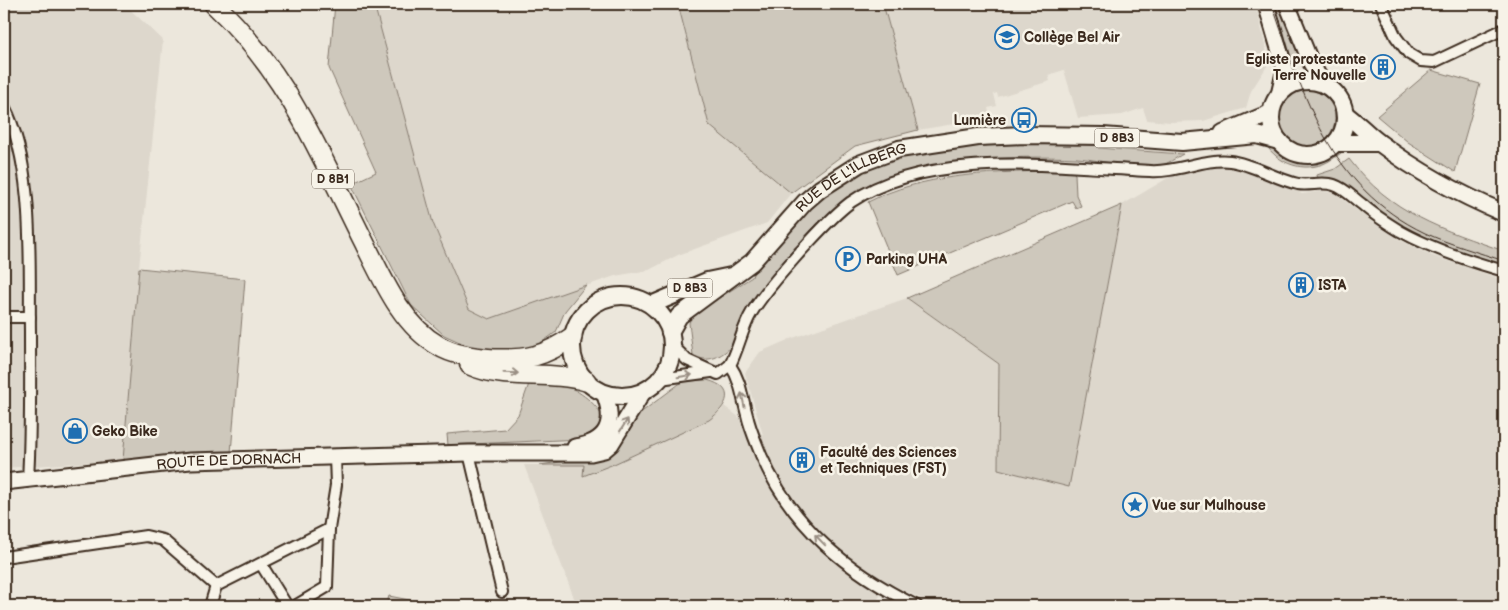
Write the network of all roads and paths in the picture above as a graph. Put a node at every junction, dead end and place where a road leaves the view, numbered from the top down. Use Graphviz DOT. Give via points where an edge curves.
graph roads {
  1 [pos="214,4"];
  2 [pos="1266,4"];
  3 [pos="1287,4"];
  4 [pos="1381,4"];
  5 [pos="1504,29"];
  6 [pos="1323,84"];
  7 [pos="1279,95"];
  8 [pos="4,106"];
  9 [pos="1271,113"];
  10 [pos="1346,114"];
  11 [pos="1209,139"];
  12 [pos="1279,141"];
  13 [pos="1337,142"];
  14 [pos="1379,143"];
  15 [pos="1504,213"];
  16 [pos="1504,271"];
  17 [pos="731,276"];
  18 [pos="650,305"];
  19 [pos="4,317"];
  20 [pos="30,317"];
  21 [pos="572,337"];
  22 [pos="671,338"];
  23 [pos="451,351"];
  24 [pos="730,365"];
  25 [pos="714,373"];
  26 [pos="660,379"];
  27 [pos="586,381"];
  28 [pos="643,392"];
  29 [pos="604,393"];
  30 [pos="553,451"];
  31 [pos="462,453"];
  32 [pos="335,456"];
  33 [pos="28,479"];
  34 [pos="4,482"];
  35 [pos="329,529"];
  36 [pos="4,557"];
  37 [pos="262,564"];
  38 [pos="216,586"];
  39 [pos="502,592"];
  40 [pos="210,606"];
  41 [pos="287,606"];
  42 [pos="295,606"];
  43 [pos="917,606"];
  1 -- 23 [label="highway, D 8B1" via="250,42 303,120 381,276 406,315 428,339"];
  2 -- 7 [label="main road" via="1285,69"];
  3 -- 6 [label="main road"];
  4 -- 5 [label="street" via="1396,36 1409,54 1421,60 1434,62"];
  6 -- 7 [label="main road" via="1300,82"];
  6 -- 10 [label="main road" via="1338,96"];
  7 -- 9 [label="main road"];
  8 -- 20 [label="street" via="17,142 25,192 31,268"];
  9 -- 11 [label="main road, D 8B3"];
  9 -- 12 [label="main road" via="1272,128"];
  10 -- 13 [label="main road"];
  10 -- 14 [label="main road"];
  11 -- 12 [label="main road, D 8B3" via="1257,135"];
  11 -- 17 [label="main road, RUE DE L'ILLBERG / D 8B3" via="1166,142 1103,136 1025,135 917,145 892,151 859,164 820,189 752,262"];
  12 -- 13 [label="main road" via="1296,154 1310,156 1323,153"];
  13 -- 14 [label="main road"];
  14 -- 15 [label="main road" via="1456,191"];
  16 -- 24 [label="street" via="1422,242 1379,218 1349,194 1330,184 1298,184 1230,161 1152,172 1030,163 932,172 887,184 853,201 830,220 759,302"];
  17 -- 18 [label="main road, D 8B3" via="707,281"];
  17 -- 22 [label="main road, D 8B3" via="679,316"];
  18 -- 21 [label="main road" via="632,297 606,299 583,315"];
  18 -- 22 [label="main road" via="659,312"];
  19 -- 20 [label="street"];
  20 -- 33 [label="street"];
  21 -- 23 [label="highway, D 8B1" via="545,354 523,359 485,358"];
  21 -- 27 [label="main road" via="574,360"];
  22 -- 25 [label="street" via="687,360"];
  22 -- 26 [label="main road" via="670,358"];
  23 -- 27 [label="highway, D 8B1, one-way" via="462,362 478,369"];
  24 -- 25 [label="street"];
  43 -- 24 [label="street, one-way" via="834,555 793,510 761,455 737,376"];
  26 -- 25 [label="street, one-way"];
  26 -- 28 [label="main road"];
  27 -- 29 [label="main road"];
  28 -- 29 [label="main road" via="623,396"];
  30 -- 28 [label="main road, one-way" via="591,453 604,450 620,431"];
  29 -- 30 [label="main road" via="610,412 604,435 586,446"];
  30 -- 31 [label="main road, ROUTE DE DORNACH"];
  31 -- 32 [label="main road, ROUTE DE DORNACH"];
  31 -- 39 [label="street"];
  32 -- 33 [label="main road, ROUTE DE DORNACH" via="190,461"];
  32 -- 35 [label="street" via="336,485"];
  33 -- 34 [label="main road, ROUTE DE DORNACH"];
  35 -- 37 [label="street"];
  35 -- 42 [label="street" via="327,587"];
  36 -- 38 [label="street" via="146,536 163,540"];
  37 -- 38 [label="street"];
  37 -- 41 [label="street"];
  38 -- 40 [label="street"];
}
